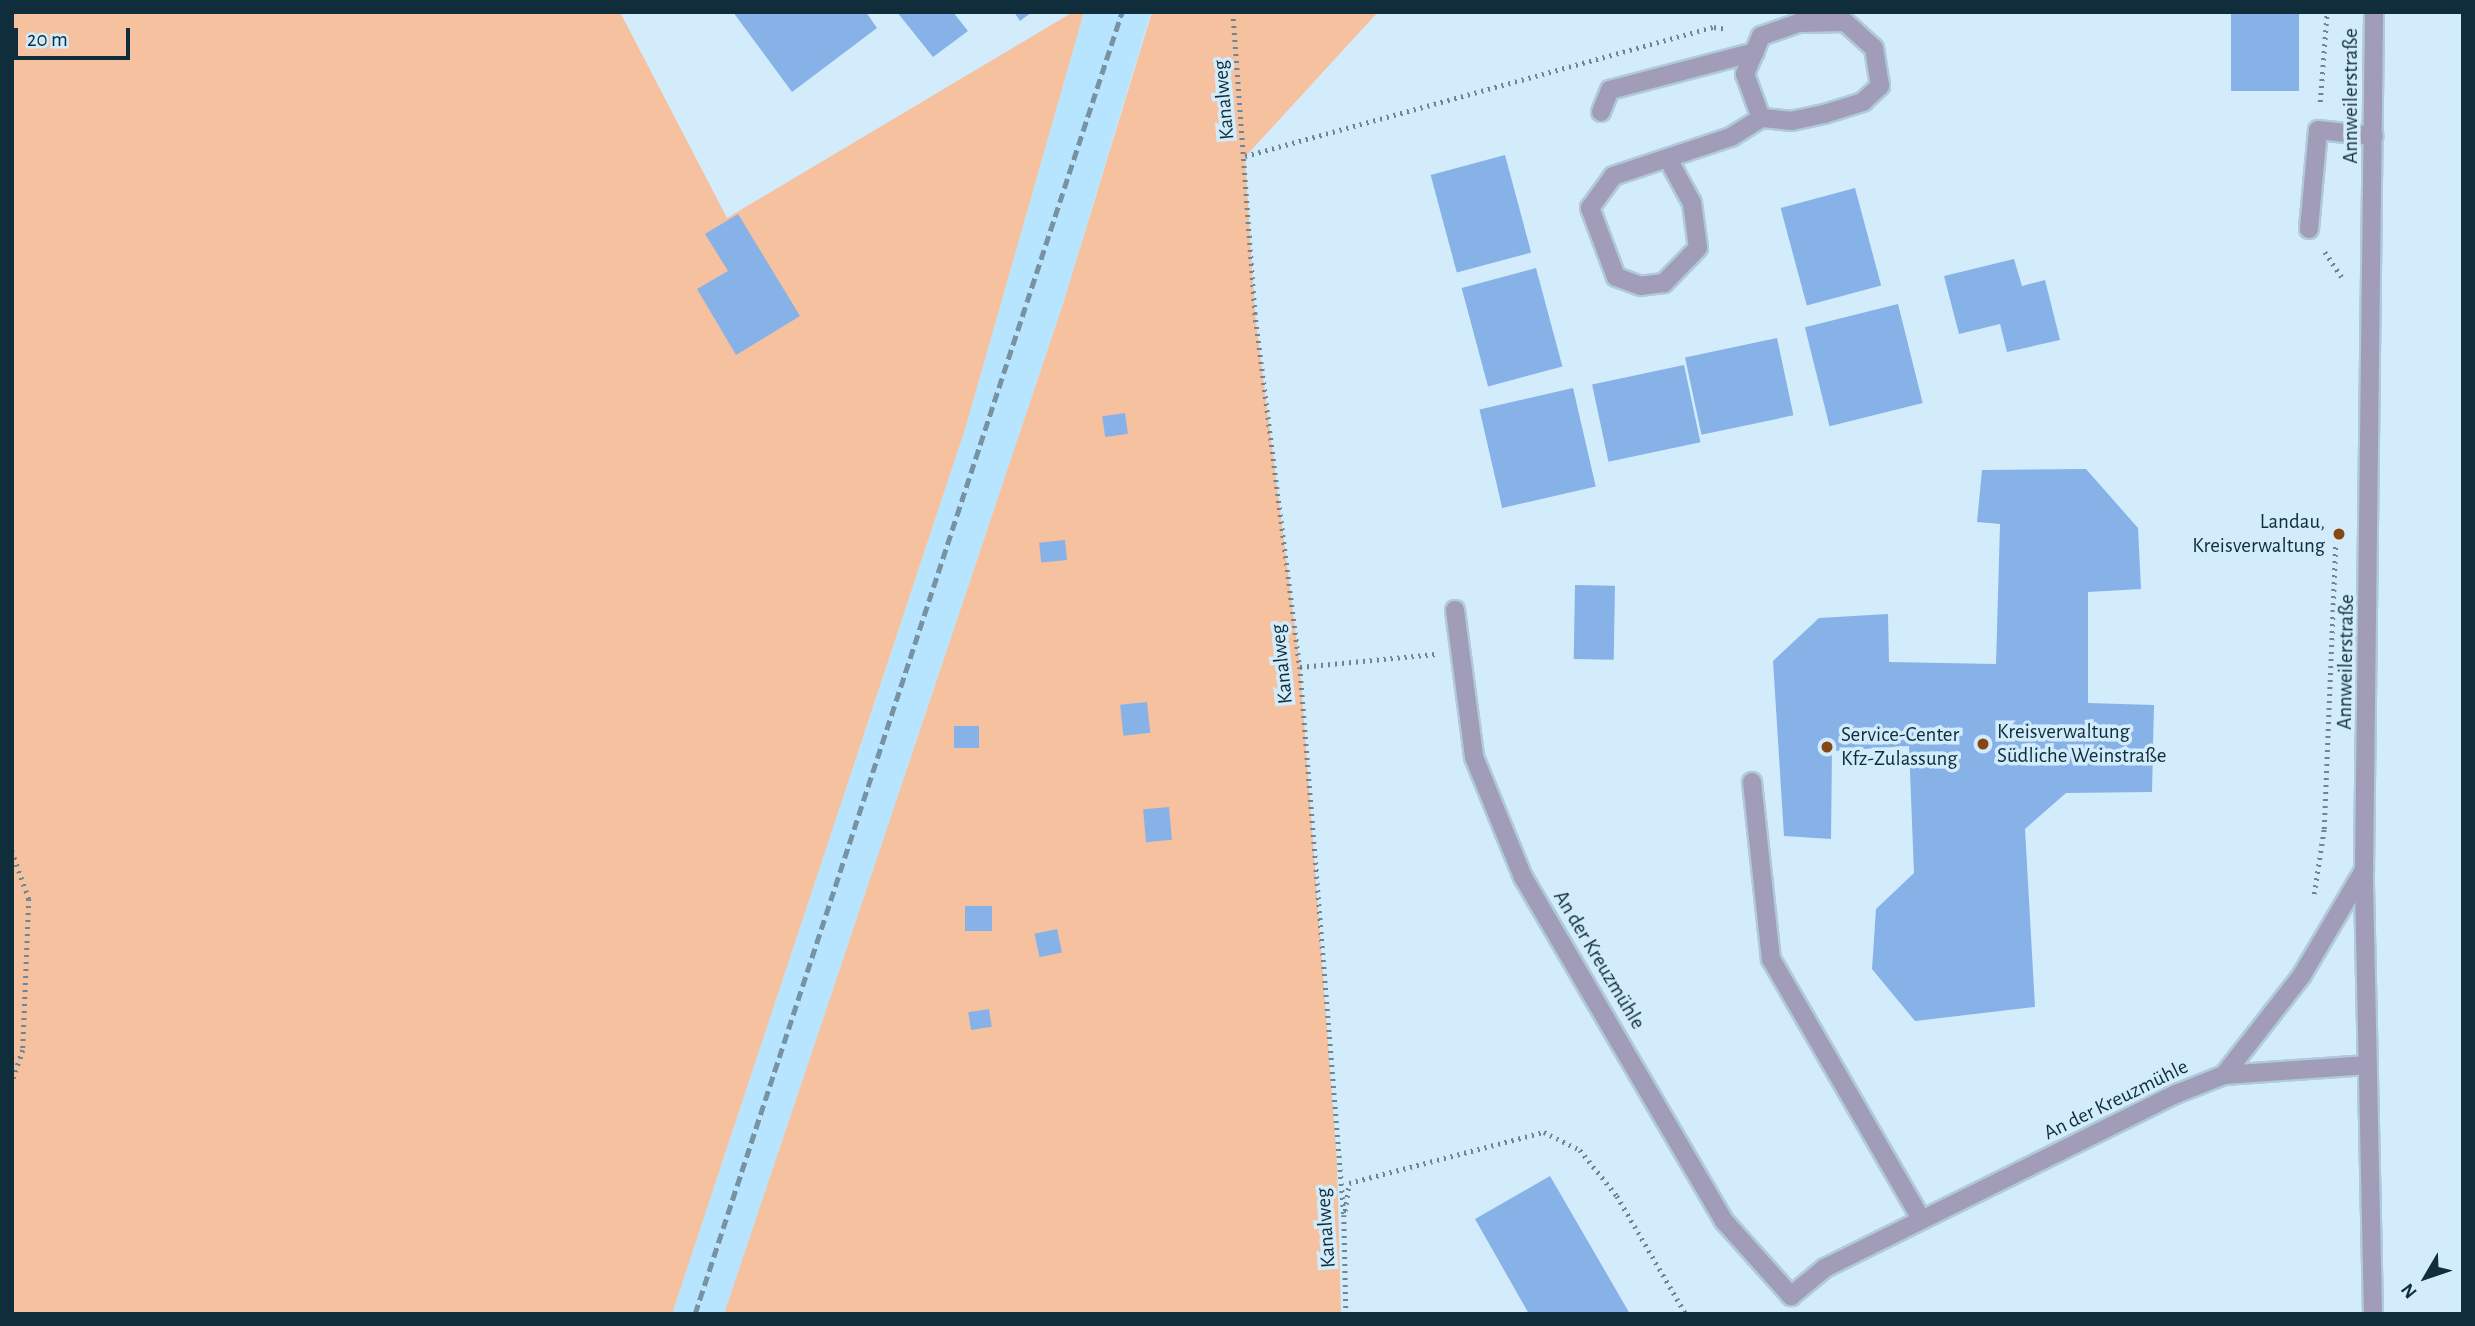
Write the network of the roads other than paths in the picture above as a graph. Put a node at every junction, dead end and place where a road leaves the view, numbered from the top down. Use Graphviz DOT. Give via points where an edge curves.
graph roads {
  1 [pos="2374,12"];
  2 [pos="1798,18"];
  3 [pos="1758,44"];
  4 [pos="1601,112"];
  5 [pos="1761,118"];
  6 [pos="2374,136"];
  7 [pos="1668,159"];
  8 [pos="2309,229"];
  9 [pos="1455,610"];
  10 [pos="1752,782"];
  11 [pos="2364,870"];
  12 [pos="2368,1065"];
  13 [pos="2224,1075"];
  14 [pos="1921,1219"];
  15 [pos="1791,1305"];
  16 [pos="2373,1314"];
  1 -- 6 [label="street, Annweilerstraße"];
  2 -- 3 [label="street"];
  2 -- 5 [label="street" via="1845,22 1874,48 1880,86 1863,103 1824,114 1792,121"];
  3 -- 4 [label="street" via="1610,90"];
  3 -- 5 [label="street" via="1745,74"];
  5 -- 7 [label="street" via="1731,137"];
  6 -- 8 [label="street" via="2318,130"];
  6 -- 11 [label="street, Annweilerstraße"];
  7 -- 7 [label="street" via="1613,176 1590,208 1616,277 1641,286 1664,283 1698,248 1692,202"];
  9 -- 15 [label="street, An der Kreuzmühle" via="1456,652 1474,757 1523,877 1724,1221"];
  10 -- 14 [label="street" via="1771,959"];
  11 -- 12 [label="street, Annweilerstraße"];
  11 -- 13 [label="street" via="2302,975"];
  12 -- 13 [label="street, An der Kreuzmühle"];
  12 -- 16 [label="street, Annweilerstraße"];
  13 -- 14 [label="street, An der Kreuzmühle"];
  14 -- 15 [label="street, An der Kreuzmühle" via="1825,1268"];
}
